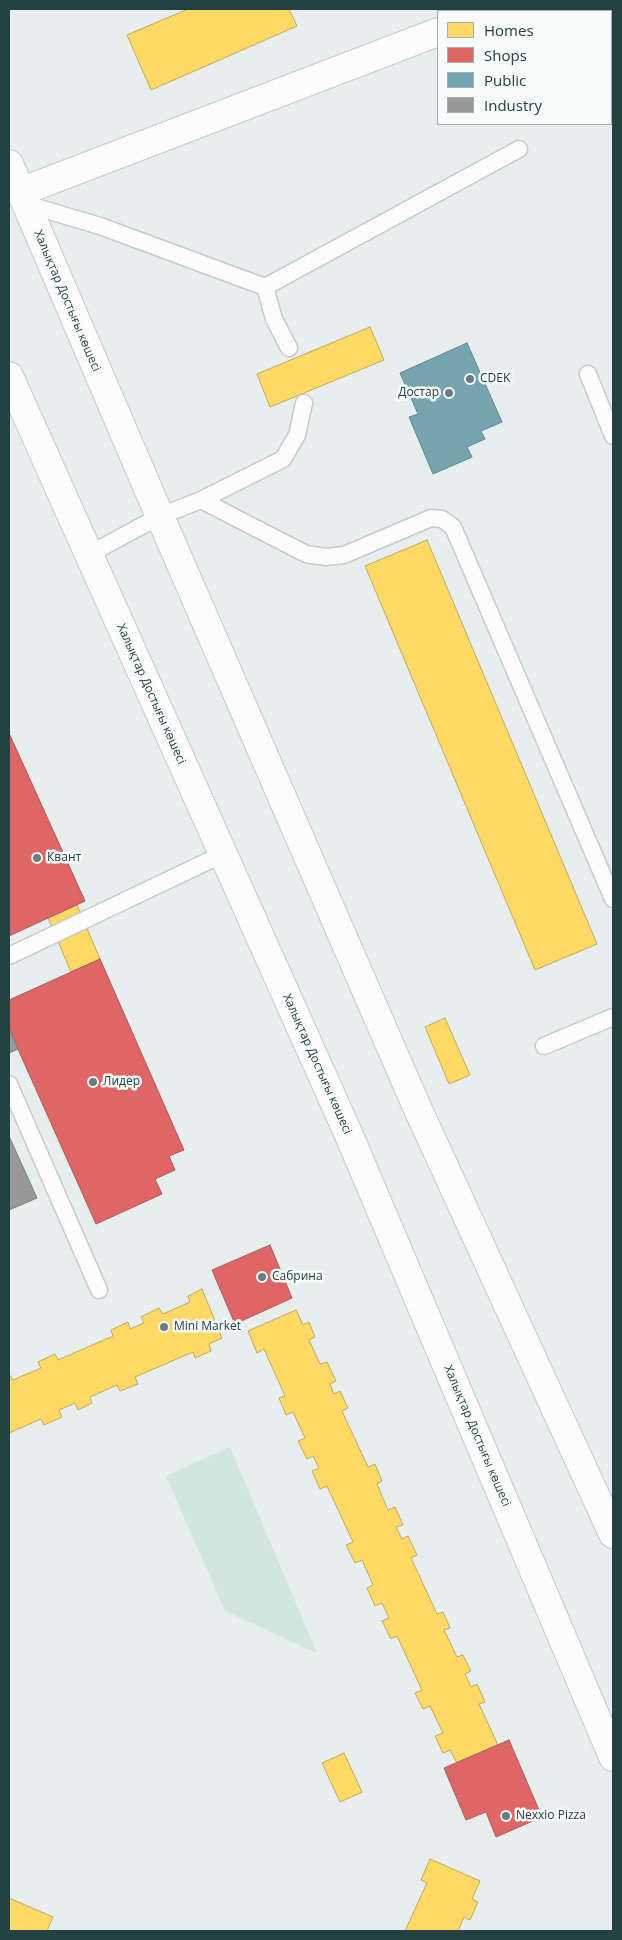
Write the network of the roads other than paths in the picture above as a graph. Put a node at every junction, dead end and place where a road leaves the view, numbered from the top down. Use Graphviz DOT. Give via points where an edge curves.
graph roads {
  1 [pos="437,32"];
  2 [pos="519,149"];
  3 [pos="9,164"];
  4 [pos="23,198"];
  5 [pos="266,287"];
  6 [pos="289,348"];
  7 [pos="588,374"];
  8 [pos="9,376"];
  9 [pos="304,403"];
  10 [pos="613,436"];
  11 [pos="201,500"];
  12 [pos="160,516"];
  13 [pos="88,555"];
  14 [pos="223,854"];
  15 [pos="613,899"];
  16 [pos="9,956"];
  17 [pos="613,1017"];
  18 [pos="544,1046"];
  19 [pos="9,1084"];
  20 [pos="99,1290"];
  21 [pos="613,1534"];
  22 [pos="613,1757"];
  1 -- 4 [label="main road"];
  2 -- 5 [label="lane"];
  3 -- 4 [label="main road, Халықтар Достығы көшесі"];
  4 -- 5 [label="lane"];
  4 -- 12 [label="main road, Халықтар Достығы көшесі"];
  5 -- 6 [label="lane" via="274,319"];
  7 -- 10 [label="lane"];
  8 -- 13 [label="main road, Халықтар Достығы көшесі"];
  9 -- 11 [label="lane" via="297,435 283,459"];
  11 -- 12 [label="lane"];
  11 -- 15 [label="lane" via="306,554 326,557 344,555 431,518 442,519 453,526"];
  12 -- 13 [label="lane"];
  12 -- 21 [label="main road, Халықтар Достығы көшесі" via="420,1114"];
  13 -- 14 [label="main road, Халықтар Достығы көшесі"];
  14 -- 16 [label="lane"];
  14 -- 22 [label="main road, Халықтар Достығы көшесі" via="348,1133"];
  17 -- 18 [label="lane"];
  19 -- 20 [label="lane"];
}
